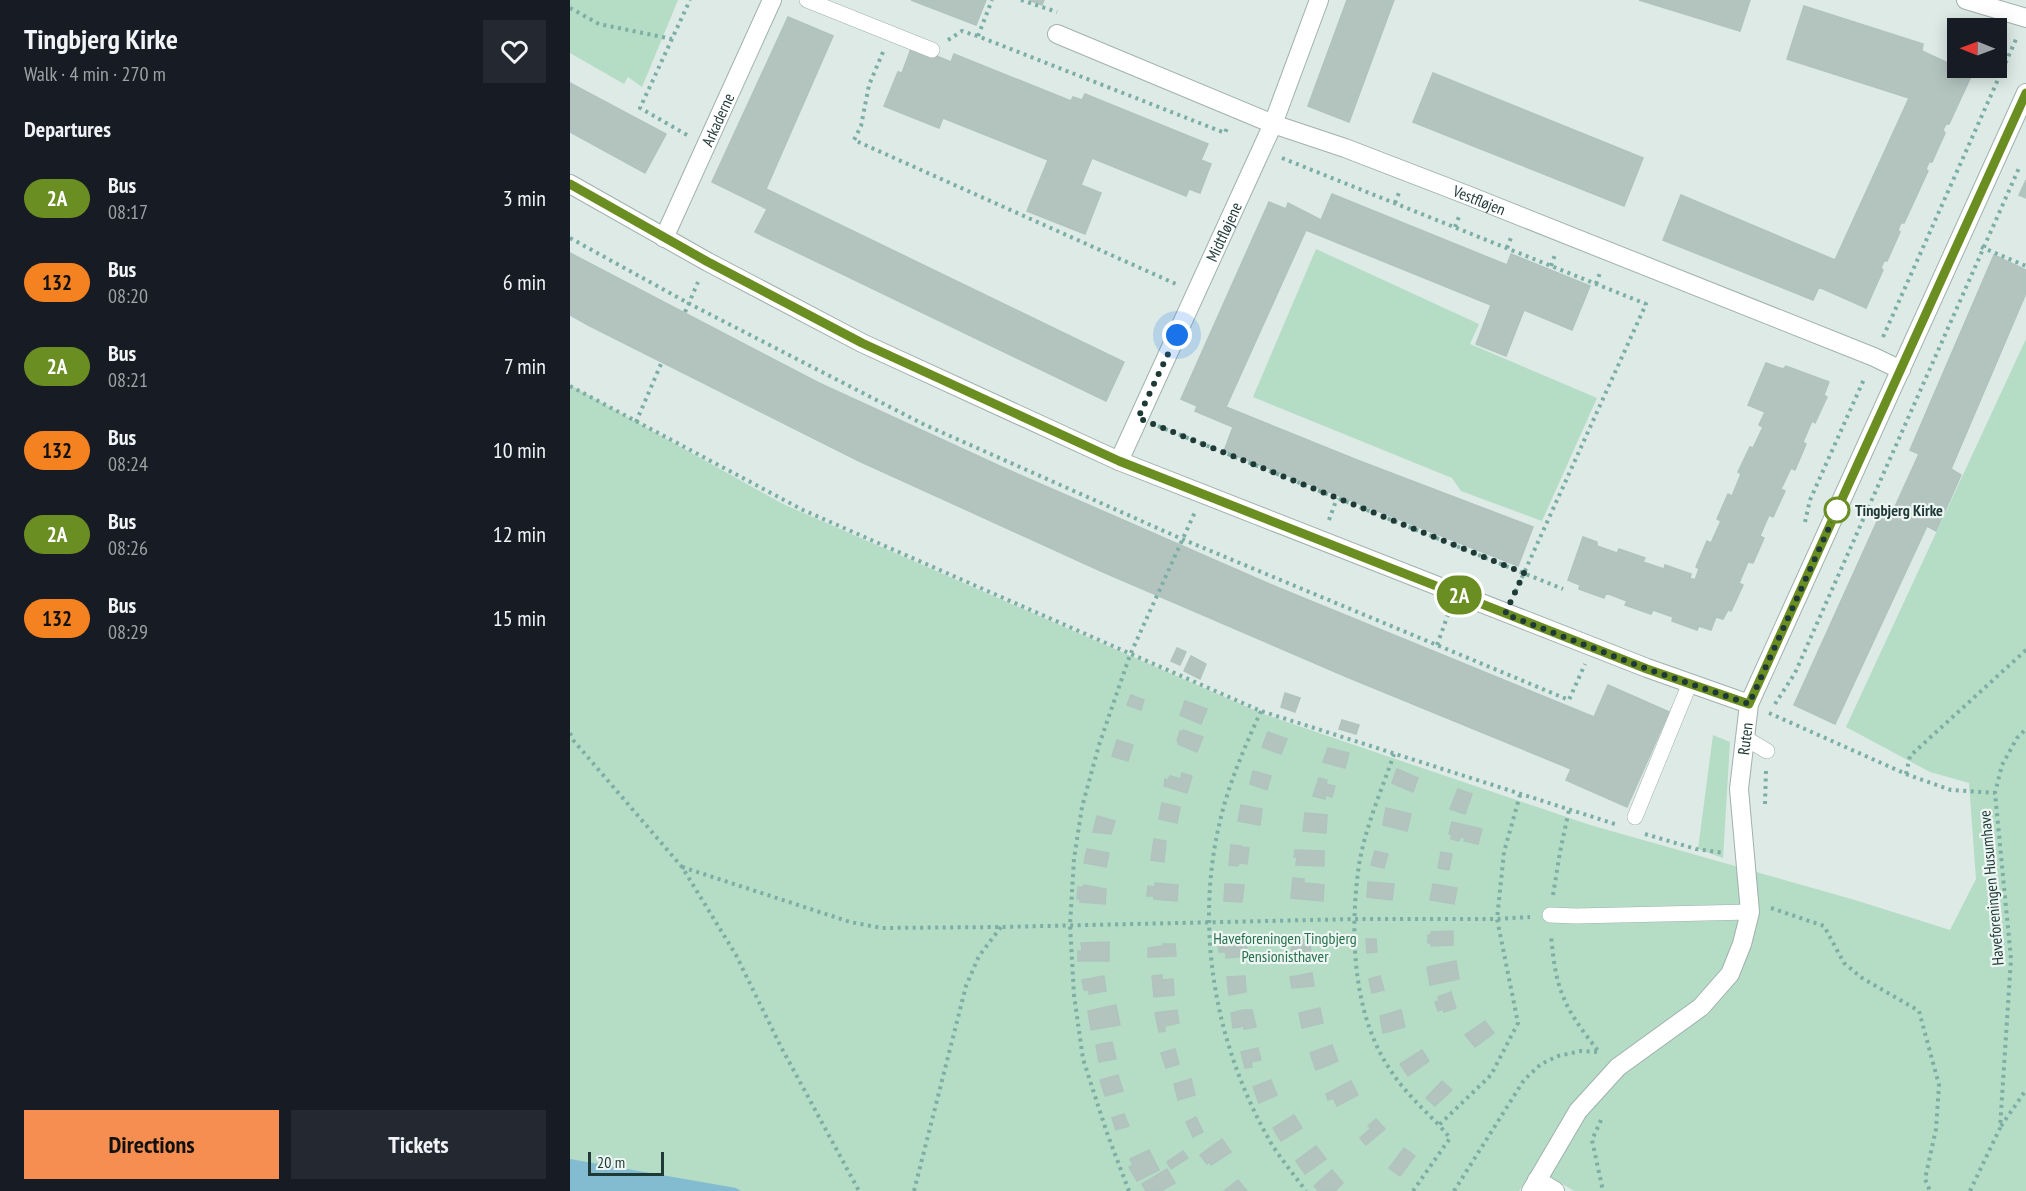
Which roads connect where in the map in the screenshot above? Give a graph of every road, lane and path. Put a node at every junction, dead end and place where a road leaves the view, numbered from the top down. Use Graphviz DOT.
graph roads {
  1 [pos="690,0"];
  2 [pos="772,0"];
  3 [pos="807,0"];
  4 [pos="992,0"];
  5 [pos="1319,0"];
  6 [pos="1966,0"];
  7 [pos="570,8"];
  8 [pos="2026,18"];
  9 [pos="962,31"];
  10 [pos="891,33"];
  11 [pos="1058,33"];
  12 [pos="978,36"];
  13 [pos="672,39"];
  14 [pos="932,50"];
  15 [pos="2026,93"];
  16 [pos="1237,108"];
  17 [pos="1274,124"];
  18 [pos="674,129"];
  19 [pos="1262,150"];
  20 [pos="2022,162"];
  21 [pos="570,184"];
  22 [pos="570,238"];
  23 [pos="664,238"];
  24 [pos="1961,238"];
  25 [pos="1983,247"];
  26 [pos="708,262"];
  27 [pos="2026,266"];
  28 [pos="1196,293"];
  29 [pos="688,303"];
  30 [pos="685,312"];
  31 [pos="661,364"];
  32 [pos="1901,370"];
  33 [pos="570,386"];
  34 [pos="1138,418"];
  35 [pos="636,422"];
  36 [pos="1119,461"];
  37 [pos="1202,495"];
  38 [pos="1182,539"];
  39 [pos="1524,573"];
  40 [pos="1563,589"];
  41 [pos="1456,594"];
  42 [pos="1505,614"];
  43 [pos="1437,645"];
  44 [pos="1592,647"];
  45 [pos="2026,650"];
  46 [pos="1130,655"];
  47 [pos="1690,684"];
  48 [pos="1749,704"];
  49 [pos="1261,711"];
  50 [pos="1769,713"];
  51 [pos="2026,729"];
  52 [pos="570,733"];
  53 [pos="1745,738"];
  54 [pos="1767,751"];
  55 [pos="1394,754"];
  56 [pos="1906,774"];
  57 [pos="1995,793"];
  58 [pos="1520,795"];
  59 [pos="1569,810"];
  60 [pos="1765,813"];
  61 [pos="1635,817"];
  62 [pos="1622,827"];
  63 [pos="1643,833"];
  64 [pos="1744,856"];
  65 [pos="682,867"];
  66 [pos="1770,907"];
  67 [pos="1750,912"];
  68 [pos="1550,915"];
  69 [pos="1356,919"];
  70 [pos="1497,919"];
  71 [pos="1209,922"];
  72 [pos="1070,925"];
  73 [pos="1001,927"];
  74 [pos="2026,1090"];
  75 [pos="1438,1125"];
  76 [pos="2000,1128"];
  77 [pos="1534,1186"];
  78 [pos="859,1191"];
  79 [pos="914,1191"];
  80 [pos="1129,1191"];
  81 [pos="1306,1191"];
  82 [pos="1413,1191"];
  83 [pos="1454,1191"];
  84 [pos="1555,1191"];
  85 [pos="1930,1191"];
  86 [pos="1970,1191"];
  1 -- 13 [label="path"];
  2 -- 23 [label="street, Arkaderne"];
  3 -- 10 [label="lane"];
  4 -- 12 [label="path"];
  5 -- 17 [label="street, Midtfløjene"];
  6 -- 8 [label="street"];
  7 -- 13 [label="path"];
  9 -- 12 [label="path"];
  10 -- 14 [label="lane"];
  10 -- 28 [label="path"];
  11 -- 16 [label="street, Vestfløjen"];
  12 -- 16 [label="path"];
  13 -- 18 [label="path"];
  15 -- 24 [label="street, Ruten"];
  16 -- 17 [label="street, Vestfløjen"];
  17 -- 19 [label="street, Midtfløjene"];
  17 -- 32 [label="street, Vestfløjen"];
  19 -- 28 [label="street, Midtfløjene"];
  19 -- 39 [label="path"];
  20 -- 25 [label="path"];
  21 -- 23 [label="street"];
  22 -- 29 [label="path"];
  23 -- 26 [label="street"];
  24 -- 25 [label="path"];
  24 -- 32 [label="street, Ruten"];
  25 -- 27 [label="path"];
  25 -- 50 [label="path"];
  26 -- 29 [label="path"];
  26 -- 36 [label="street"];
  28 -- 34 [label="street, Midtfløjene"];
  29 -- 30 [label="path"];
  29 -- 38 [label="path"];
  31 -- 35 [label="path"];
  32 -- 48 [label="street, Ruten"];
  33 -- 35 [label="path"];
  34 -- 36 [label="street, Midtfløjene"];
  34 -- 39 [label="path"];
  35 -- 46 [label="path"];
  36 -- 37 [label="street"];
  37 -- 38 [label="path"];
  37 -- 41 [label="street"];
  38 -- 43 [label="path"];
  38 -- 46 [label="path"];
  39 -- 40 [label="path"];
  39 -- 42 [label="path"];
  41 -- 42 [label="street"];
  41 -- 43 [label="path"];
  42 -- 44 [label="street"];
  43 -- 44 [label="path"];
  44 -- 47 [label="street"];
  45 -- 56 [label="path"];
  46 -- 49 [label="path"];
  46 -- 72 [label="path"];
  47 -- 48 [label="street"];
  47 -- 61 [label="lane"];
  48 -- 50 [label="path"];
  48 -- 53 [label="street, Ruten"];
  49 -- 55 [label="path"];
  49 -- 71 [label="path"];
  50 -- 54 [label="path"];
  50 -- 56 [label="path"];
  51 -- 57 [label="path, Haveforeningen Husumhave"];
  52 -- 65 [label="path"];
  53 -- 54 [label="lane"];
  53 -- 64 [label="street, Ruten"];
  54 -- 60 [label="path"];
  55 -- 58 [label="path"];
  55 -- 69 [label="path"];
  56 -- 57 [label="path"];
  57 -- 76 [label="path, Haveforeningen Husumhave"];
  58 -- 59 [label="path"];
  58 -- 70 [label="path"];
  59 -- 62 [label="path"];
  59 -- 68 [label="path"];
  63 -- 64 [label="path"];
  64 -- 67 [label="street, Ruten"];
  65 -- 73 [label="path"];
  65 -- 78 [label="path"];
  66 -- 85 [label="path"];
  67 -- 68 [label="lane"];
  67 -- 77 [label="street, Ruten"];
  68 -- 70 [label="path"];
  68 -- 83 [label="path"];
  69 -- 70 [label="path"];
  69 -- 71 [label="path"];
  69 -- 75 [label="path"];
  70 -- 75 [label="path"];
  71 -- 72 [label="path"];
  71 -- 81 [label="path"];
  72 -- 73 [label="path"];
  72 -- 80 [label="path"];
  73 -- 79 [label="path"];
  74 -- 76 [label="path"];
  75 -- 82 [label="path"];
  76 -- 86 [label="path, Haveforeningen Husumhave"];
  77 -- 84 [label="street, Ruten"];
}
